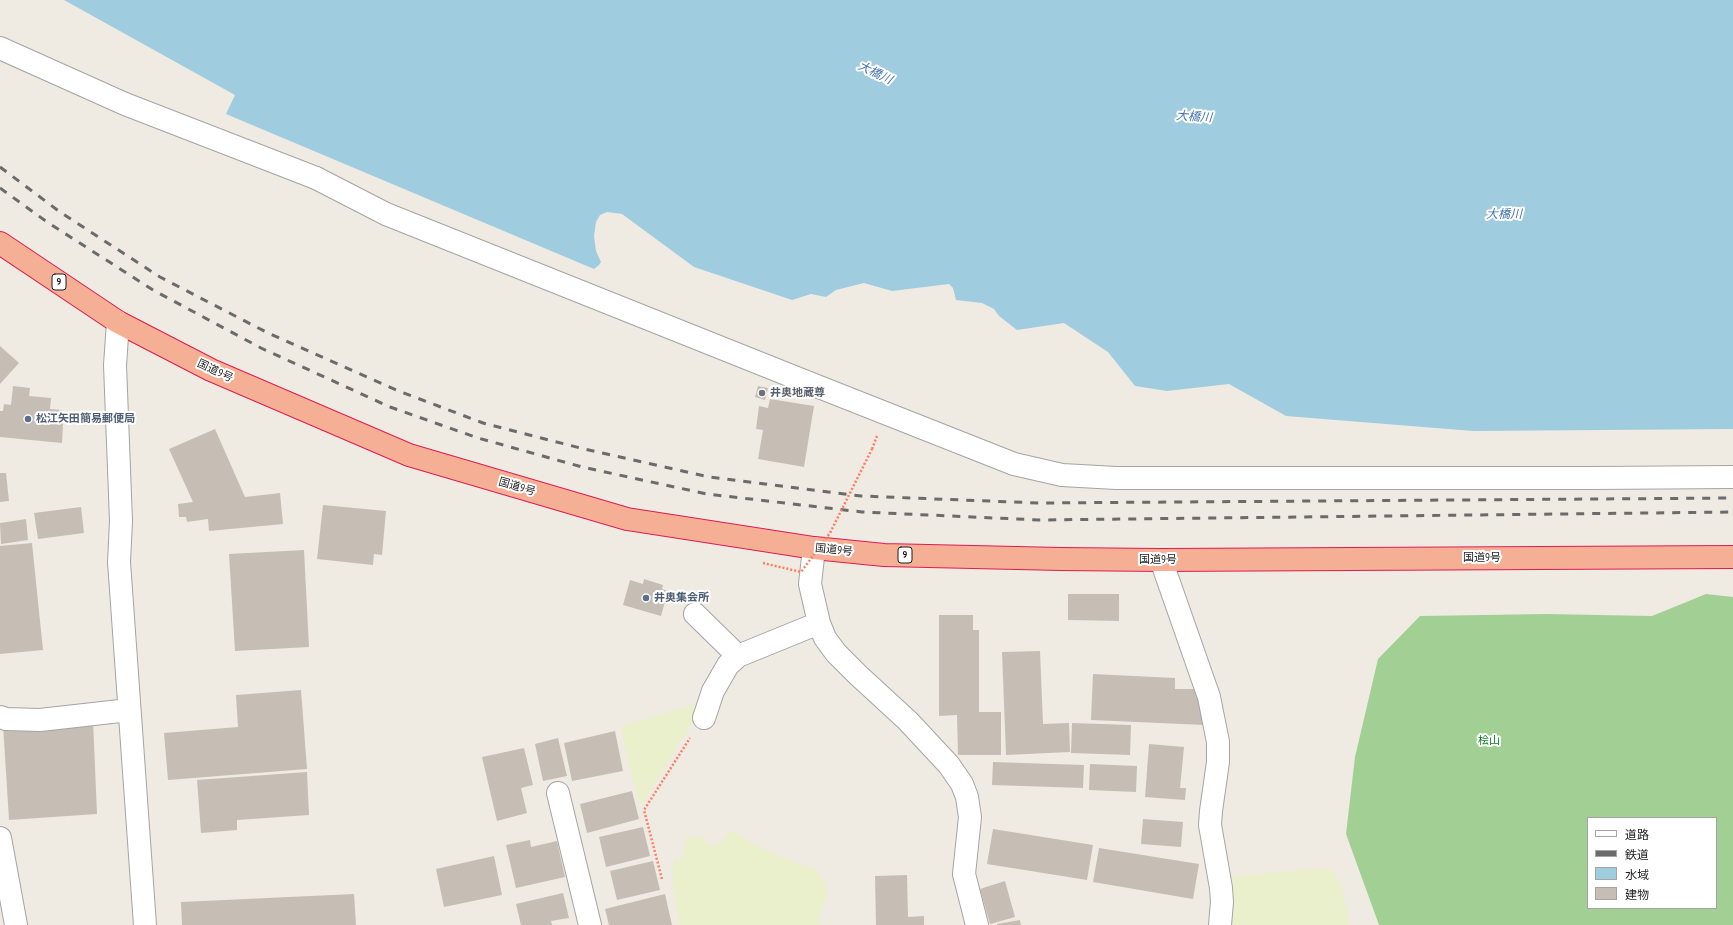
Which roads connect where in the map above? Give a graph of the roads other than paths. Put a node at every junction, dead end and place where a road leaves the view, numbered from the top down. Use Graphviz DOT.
graph roads {
  1 [pos="0,48"];
  2 [pos="0,243"];
  3 [pos="118,322"];
  4 [pos="1733,477"];
  5 [pos="814,548"];
  6 [pos="1733,557"];
  7 [pos="1161,560"];
  8 [pos="695,614"];
  9 [pos="819,623"];
  10 [pos="738,656"];
  11 [pos="129,710"];
  12 [pos="0,717"];
  13 [pos="704,718"];
  14 [pos="558,793"];
  15 [pos="0,838"];
  16 [pos="16,925"];
  17 [pos="145,925"];
  18 [pos="590,925"];
  19 [pos="977,925"];
  20 [pos="1220,925"];
  1 -- 4 [label="street"];
  2 -- 3 [label="highway, 国道9号 / 9"];
  3 -- 5 [label="highway, 国道9号 / 9"];
  3 -- 11 [label="street"];
  5 -- 7 [label="highway, 国道9号 / 9"];
  5 -- 9 [label="street"];
  6 -- 7 [label="highway, 国道9号 / 9"];
  7 -- 20 [label="street"];
  8 -- 10 [label="street"];
  9 -- 10 [label="street"];
  9 -- 19 [label="street"];
  10 -- 13 [label="street"];
  11 -- 12 [label="street"];
  11 -- 17 [label="street"];
  14 -- 18 [label="street"];
  15 -- 16 [label="street"];
}
